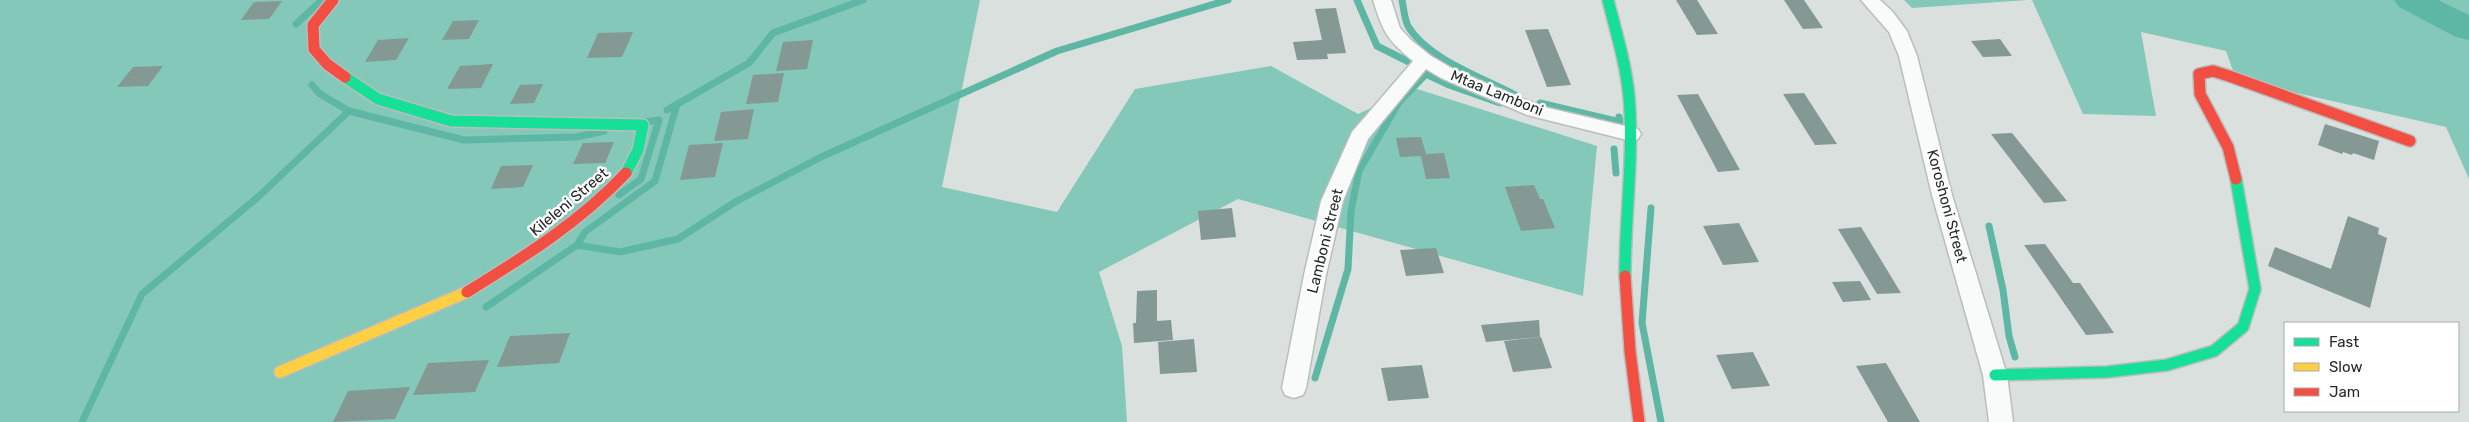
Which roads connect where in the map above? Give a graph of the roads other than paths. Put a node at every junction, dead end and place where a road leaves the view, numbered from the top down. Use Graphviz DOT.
graph roads {
  1 [pos="333,0"];
  2 [pos="1382,0"];
  3 [pos="1608,0"];
  4 [pos="1870,0"];
  5 [pos="1424,60"];
  6 [pos="1631,134"];
  7 [pos="2410,141"];
  8 [pos="280,372"];
  9 [pos="1995,375"];
  10 [pos="1294,388"];
  11 [pos="1639,422"];
  12 [pos="2001,422"];
  1 -- 8 [label="street, Kileleni Street"];
  2 -- 5 [label="street, Mtaa Lamboni"];
  3 -- 6 [label="street"];
  4 -- 9 [label="street, Koroshoni Street"];
  5 -- 6 [label="street, Mtaa Lamboni"];
  5 -- 10 [label="street, Lamboni Street"];
  6 -- 11 [label="street"];
  7 -- 9 [label="street"];
  9 -- 12 [label="street, Koroshoni Street"];
}
